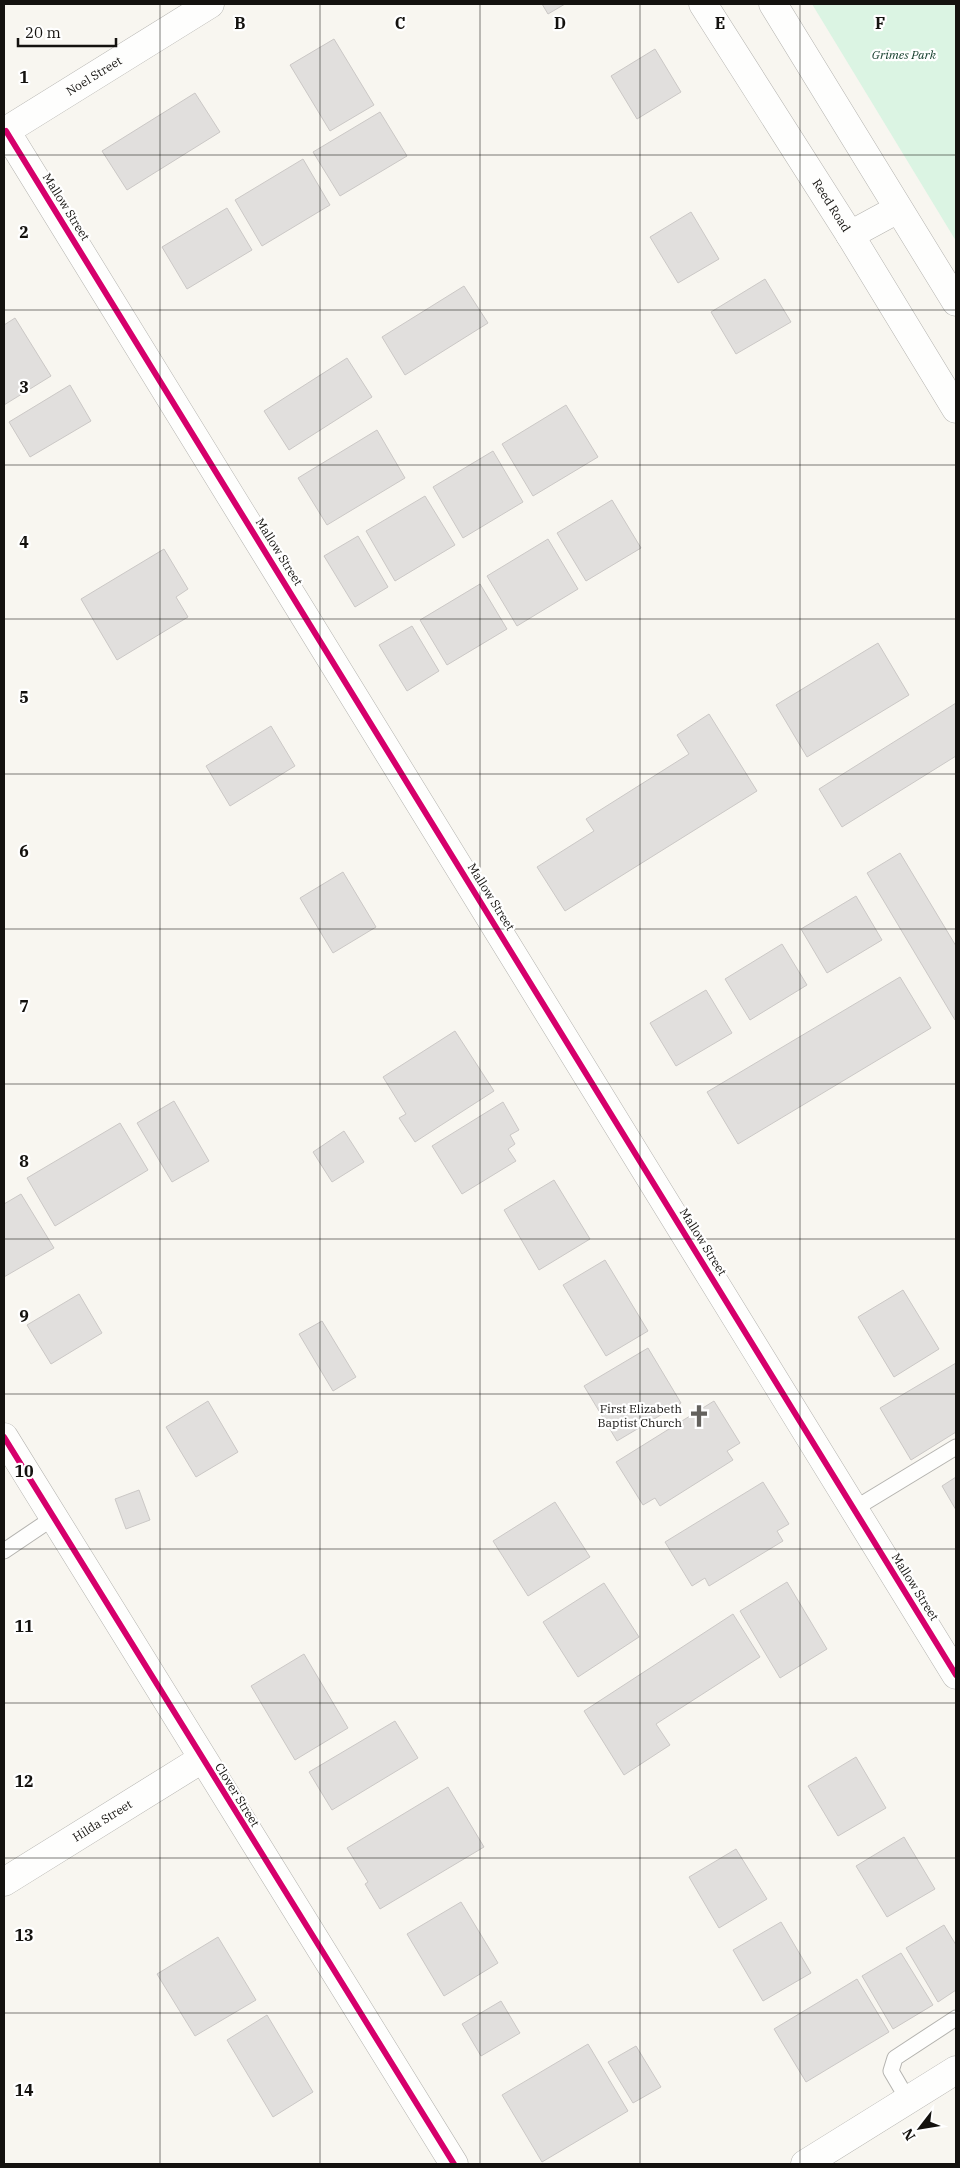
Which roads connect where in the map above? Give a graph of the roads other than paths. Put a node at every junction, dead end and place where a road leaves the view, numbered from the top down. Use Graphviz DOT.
graph roads {
  1 [pos="210,4"];
  2 [pos="703,4"];
  3 [pos="773,4"];
  4 [pos="5,132"];
  5 [pos="898,209"];
  6 [pos="850,235"];
  7 [pos="956,302"];
  8 [pos="956,409"];
  9 [pos="4,1437"];
  10 [pos="956,1447"];
  11 [pos="854,1509"];
  12 [pos="54,1518"];
  13 [pos="4,1550"];
  14 [pos="956,1675"];
  15 [pos="202,1759"];
  16 [pos="4,1882"];
  17 [pos="956,2018"];
  18 [pos="956,2070"];
  19 [pos="908,2100"];
  20 [pos="454,2164"];
  21 [pos="805,2164"];
  1 -- 4 [label="street, Noel Street"];
  2 -- 6 [label="street, Reed Road"];
  3 -- 5 [label="street"];
  4 -- 11 [label="street, Mallow Street"];
  5 -- 6 [label="street"];
  5 -- 7 [label="street"];
  6 -- 8 [label="street, Reed Road"];
  9 -- 12 [label="street, Clover Street"];
  10 -- 11 [label="lane"];
  11 -- 14 [label="street, Mallow Street"];
  12 -- 13 [label="lane"];
  12 -- 15 [label="street, Clover Street"];
  15 -- 16 [label="street, Hilda Street"];
  15 -- 20 [label="street, Clover Street"];
  17 -- 19 [label="lane"];
  18 -- 19 [label="street"];
  19 -- 21 [label="street"];
}
